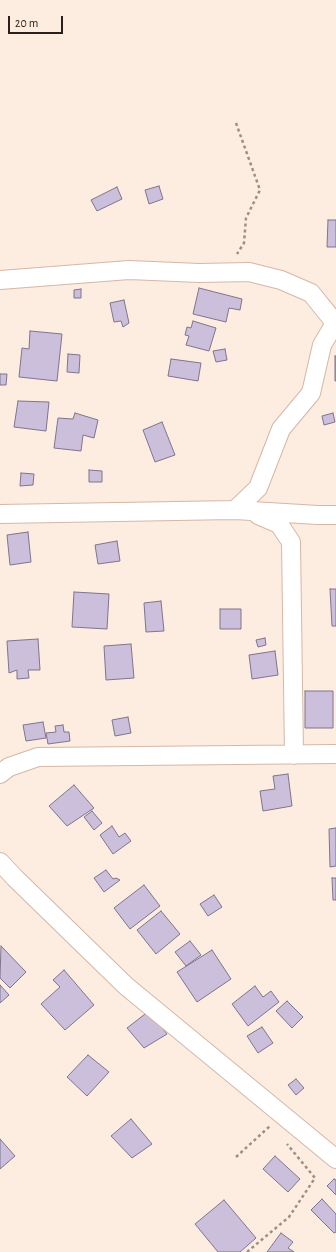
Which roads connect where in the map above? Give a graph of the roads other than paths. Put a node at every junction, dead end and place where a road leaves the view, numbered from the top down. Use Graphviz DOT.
graph roads {
  1 [pos="0,280"];
  2 [pos="335,323"];
  3 [pos="242,511"];
  4 [pos="0,514"];
  5 [pos="336,515"];
  6 [pos="294,754"];
  7 [pos="336,754"];
  8 [pos="0,774"];
  9 [pos="0,862"];
  10 [pos="336,1159"];
  1 -- 2 [label="street"];
  2 -- 3 [label="street"];
  3 -- 4 [label="street"];
  3 -- 5 [label="street"];
  3 -- 6 [label="street"];
  6 -- 7 [label="street"];
  6 -- 8 [label="street"];
  9 -- 10 [label="street"];
}
